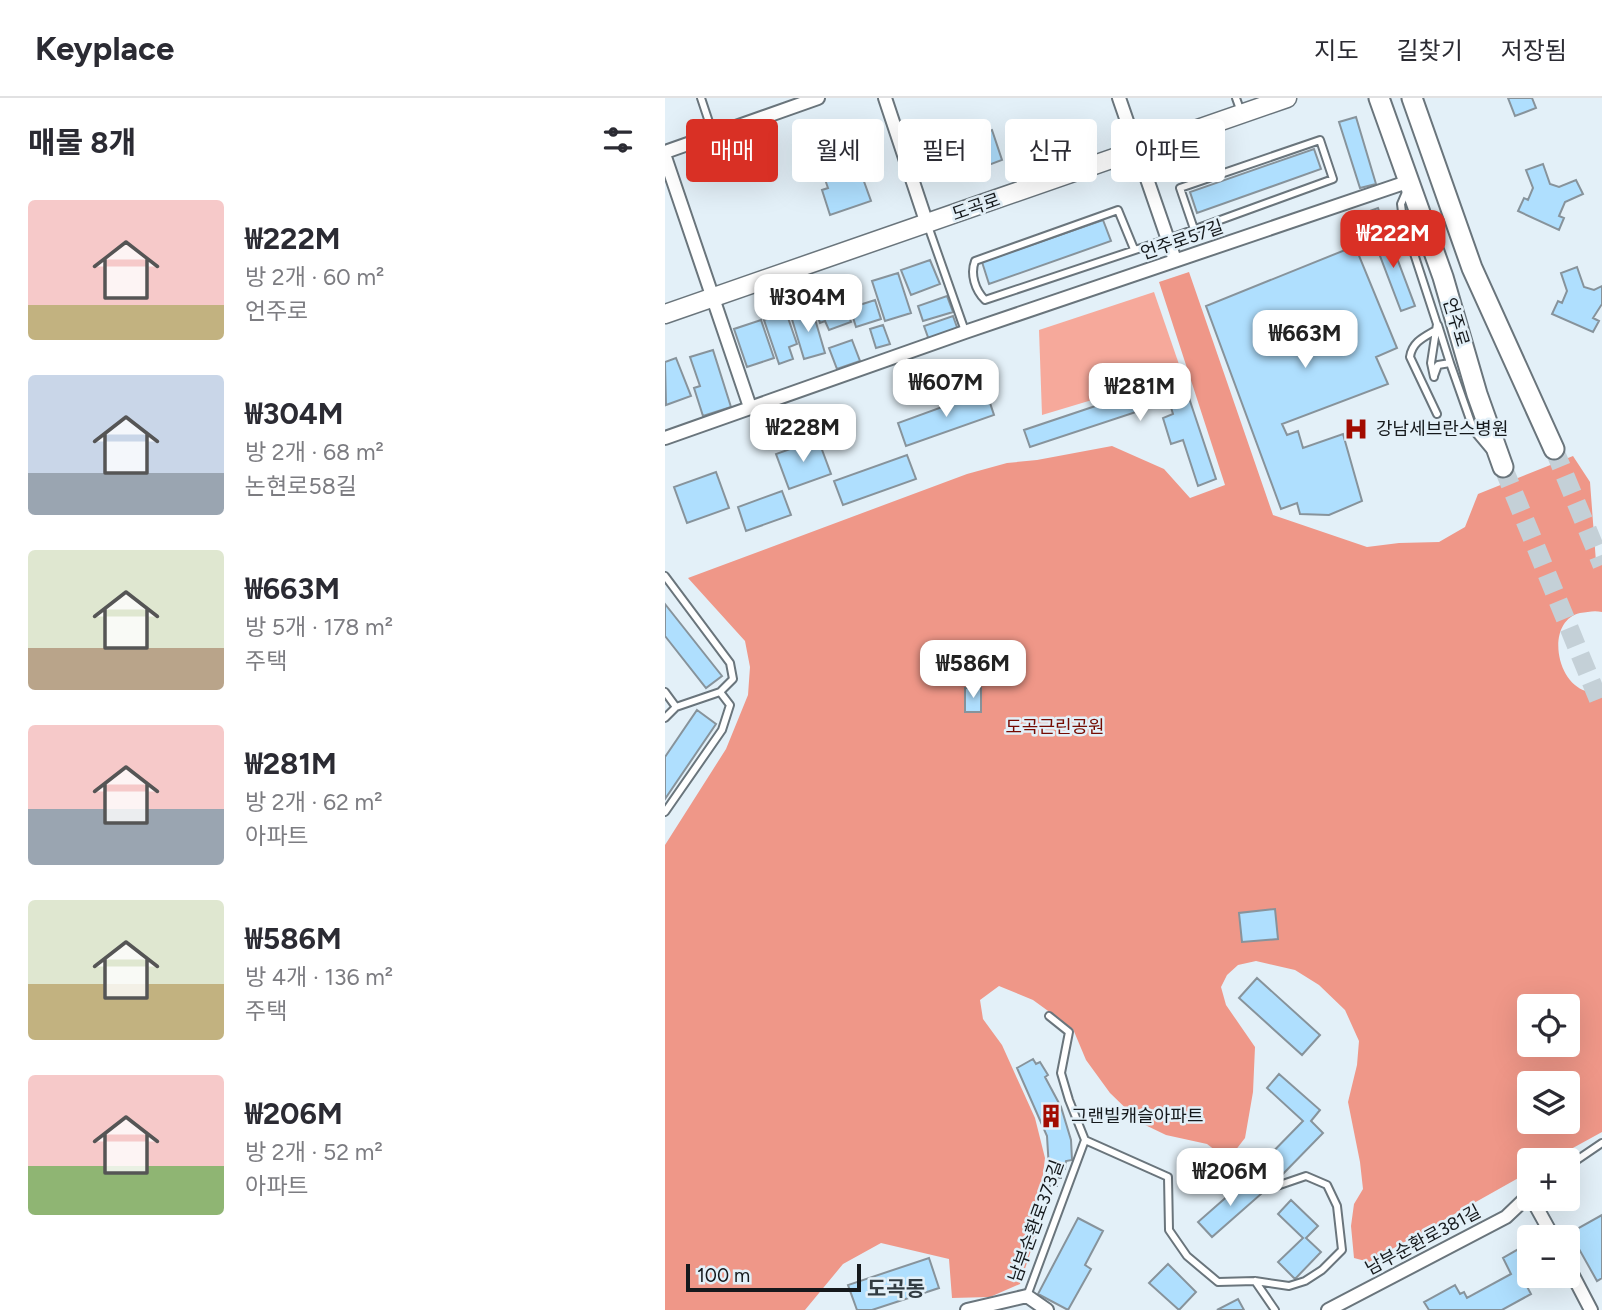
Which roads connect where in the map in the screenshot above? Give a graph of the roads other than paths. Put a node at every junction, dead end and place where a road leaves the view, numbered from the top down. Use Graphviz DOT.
graph roads {
  1 [pos="701,98"];
  2 [pos="818,98"];
  3 [pos="885,98"];
  4 [pos="1119,98"];
  5 [pos="1287,98"];
  6 [pos="1379,98"];
  7 [pos="1412,98"];
  8 [pos="1239,106"];
  9 [pos="708,119"];
  10 [pos="757,119"];
  11 [pos="1126,119"];
  12 [pos="1210,119"];
  13 [pos="686,145"];
  14 [pos="665,154"];
  15 [pos="1111,160"];
  16 [pos="1410,181"];
  17 [pos="1148,182"];
  18 [pos="927,224"];
  19 [pos="1194,229"];
  20 [pos="1168,239"];
  21 [pos="1134,250"];
  22 [pos="1175,260"];
  23 [pos="713,297"];
  24 [pos="665,314"];
  25 [pos="1436,327"];
  26 [pos="965,332"];
  27 [pos="1451,363"];
  28 [pos="750,407"];
  29 [pos="1437,414"];
  30 [pos="665,438"];
  31 [pos="1554,449"];
  32 [pos="1503,467"];
  33 [pos="665,576"];
  34 [pos="665,692"];
  35 [pos="720,692"];
  36 [pos="676,707"];
  37 [pos="665,718"];
  38 [pos="665,812"];
  39 [pos="1049,1016"];
  40 [pos="1085,1140"];
  41 [pos="1602,1143"];
  42 [pos="1580,1158"];
  43 [pos="1271,1188"];
  44 [pos="1517,1208"];
  45 [pos="1255,1281"];
  46 [pos="1580,1288"];
  47 [pos="1027,1296"];
  48 [pos="967,1310"];
  49 [pos="1047,1310"];
  50 [pos="1275,1310"];
  51 [pos="1328,1310"];
  52 [pos="1591,1310"];
  1 -- 9 [label="lane"];
  2 -- 10 [label="street"];
  3 -- 18 [label="street"];
  4 -- 11 [label="street"];
  5 -- 8 [label="main road, 도곡로"];
  6 -- 16 [label="main road, 언주로"];
  7 -- 31 [label="main road, 언주로"];
  8 -- 12 [label="main road, 도곡로"];
  13 -- 14 [label="street"];
  14 -- 23 [label="street"];
  15 -- 18 [label="main road, 도곡로"];
  16 -- 22 [label="street, 언주로57길"];
  16 -- 25 [label="lane"];
  16 -- 32 [label="main road, 언주로"];
  17 -- 20 [label="street"];
  18 -- 23 [label="main road, 도곡로"];
  18 -- 26 [label="lane"];
  19 -- 19 [label="lane"];
  19 -- 20 [label="lane"];
  20 -- 21 [label="lane"];
  20 -- 22 [label="street"];
  21 -- 21 [label="lane"];
  22 -- 26 [label="street, 언주로57길"];
  23 -- 24 [label="main road, 도곡로"];
  23 -- 28 [label="street"];
  25 -- 27 [label="lane"];
  25 -- 27 [label="lane"];
  25 -- 29 [label="lane"];
  26 -- 28 [label="street, 언주로57길"];
  27 -- 32 [label="lane"];
  28 -- 30 [label="street, 언주로57길"];
  33 -- 35 [label="lane"];
  34 -- 36 [label="lane"];
  35 -- 36 [label="lane"];
  35 -- 38 [label="lane"];
  36 -- 37 [label="lane"];
  39 -- 40 [label="lane"];
  40 -- 45 [label="lane"];
  40 -- 47 [label="lane, 남부순환로373길"];
  41 -- 42 [label="lane"];
  43 -- 45 [label="lane"];
  44 -- 51 [label="street, 남부순환로381길"];
  45 -- 50 [label="lane"];
  46 -- 52 [label="street"];
  47 -- 48 [label="street, 남부순환로373길"];
  47 -- 49 [label="street"];
}
